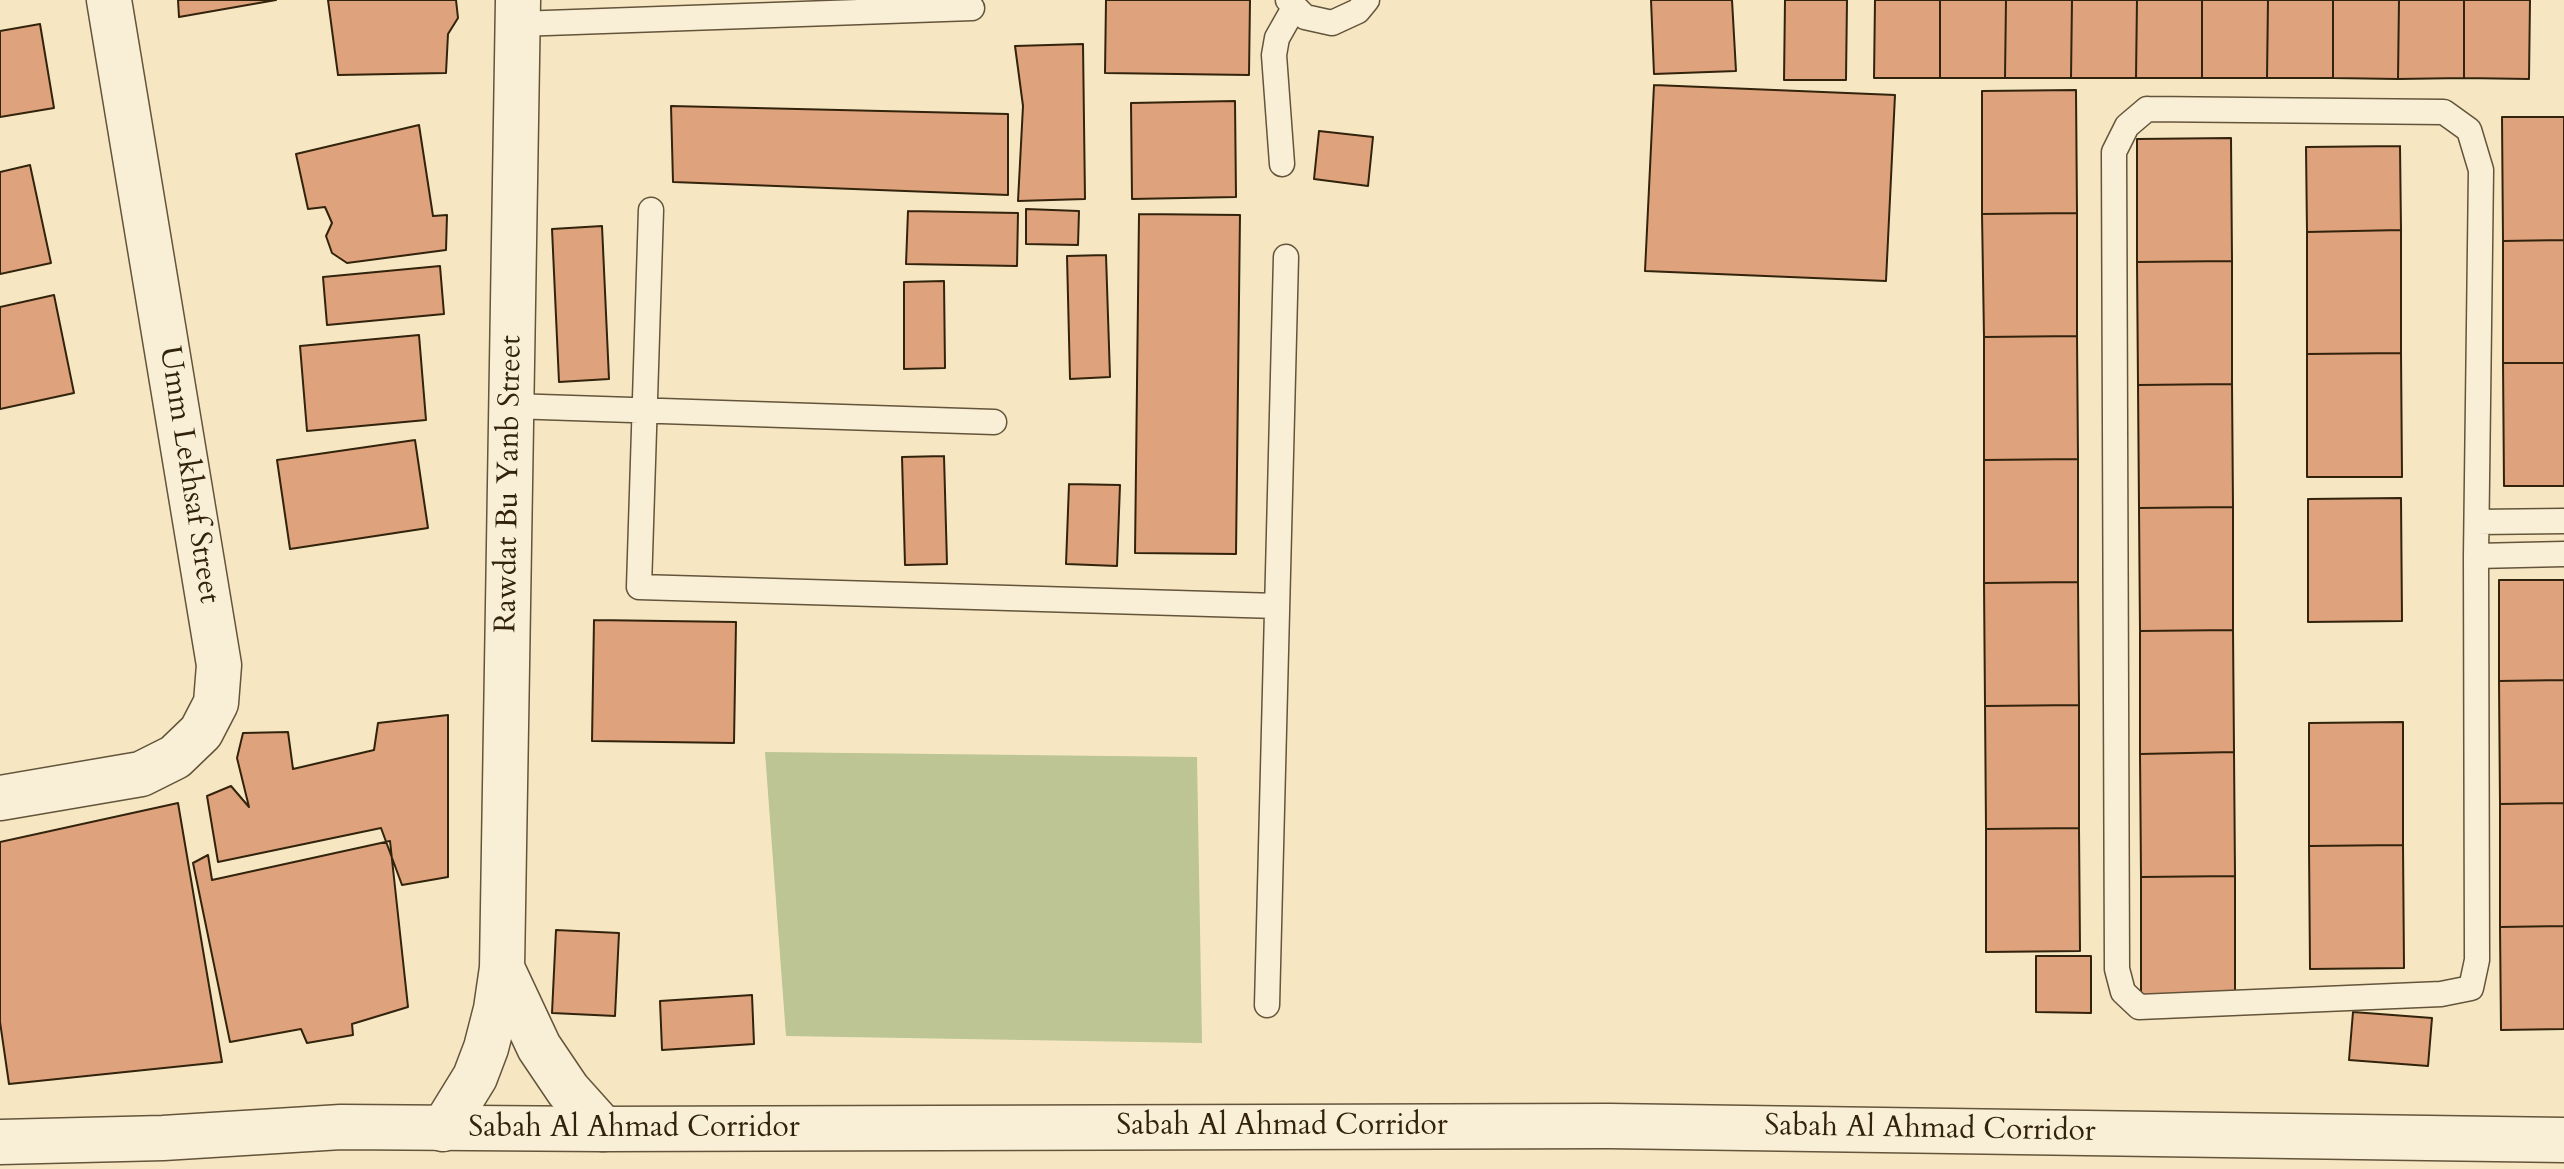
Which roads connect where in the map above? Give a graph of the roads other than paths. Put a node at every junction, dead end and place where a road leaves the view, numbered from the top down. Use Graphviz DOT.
graph roads {
  1 [pos="109,0"];
  2 [pos="1367,0"];
  3 [pos="1291,4"];
  4 [pos="972,8"];
  5 [pos="665,9"];
  6 [pos="518,12"];
  7 [pos="1282,164"];
  8 [pos="651,210"];
  9 [pos="1286,257"];
  10 [pos="511,406"];
  11 [pos="644,410"];
  12 [pos="994,422"];
  13 [pos="2564,521"];
  14 [pos="2477,522"];
  15 [pos="2564,554"];
  16 [pos="2476,556"];
  17 [pos="1277,606"];
  18 [pos="0,798"];
  19 [pos="502,968"];
  20 [pos="1267,1005"];
  21 [pos="443,1129"];
  22 [pos="603,1129"];
  23 [pos="163,1138"];
  24 [pos="2564,1140"];
  25 [pos="0,1142"];
  26 [pos="107,1169"];
  1 -- 18 [label="street, Umm Lekhsaf Street"];
  2 -- 3 [label="lane"];
  3 -- 7 [label="lane"];
  4 -- 5 [label="lane"];
  5 -- 6 [label="lane"];
  6 -- 10 [label="street, Rawdat Bu Yanb Street"];
  8 -- 11 [label="lane"];
  9 -- 17 [label="lane"];
  10 -- 11 [label="lane"];
  10 -- 19 [label="street, Rawdat Bu Yanb Street"];
  11 -- 12 [label="lane"];
  11 -- 17 [label="lane"];
  13 -- 14 [label="lane"];
  14 -- 16 [label="lane"];
  14 -- 16 [label="lane"];
  15 -- 16 [label="lane"];
  17 -- 20 [label="lane"];
  19 -- 21 [label="street, Rawdat Bu Yanb Street"];
  19 -- 22 [label="street, Rawdat Bu Yanb Street"];
  21 -- 22 [label="street, Sabah Al Ahmad Corridor"];
  21 -- 23 [label="street, Sabah Al Ahmad Corridor"];
  22 -- 24 [label="street, Sabah Al Ahmad Corridor"];
  23 -- 25 [label="street, Sabah Al Ahmad Corridor"];
  23 -- 26 [label="street"];
}
